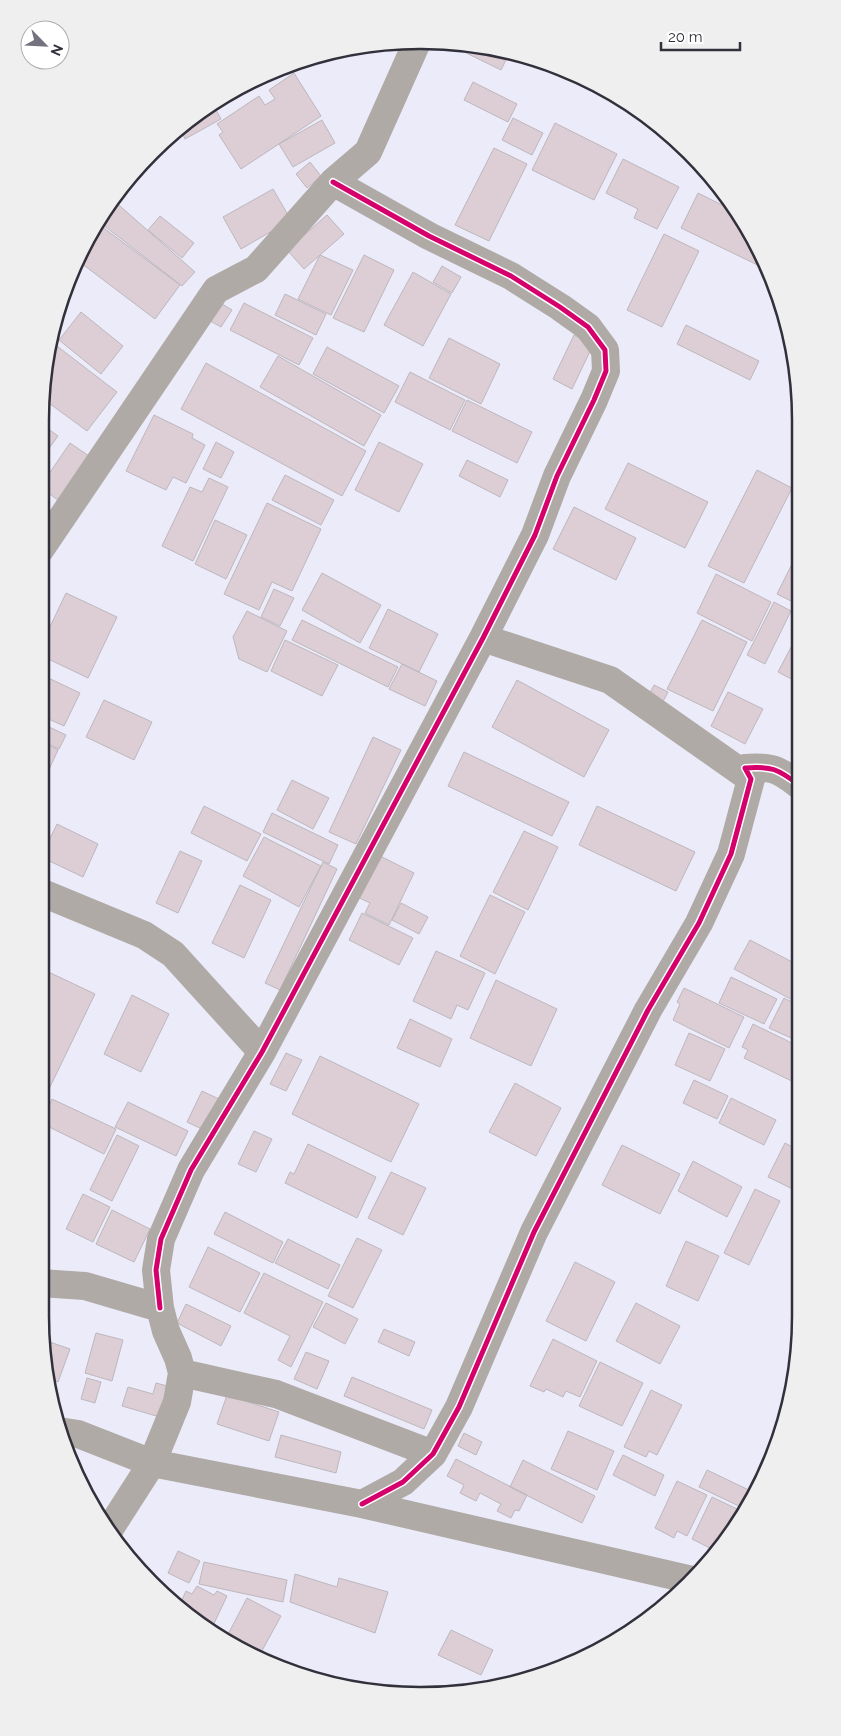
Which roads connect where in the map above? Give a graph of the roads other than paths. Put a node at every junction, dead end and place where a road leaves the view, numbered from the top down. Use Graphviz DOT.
graph roads {
  1 [pos="414,49"];
  2 [pos="333,182"];
  3 [pos="49,537"];
  4 [pos="483,638"];
  5 [pos="752,779"];
  6 [pos="792,780"];
  7 [pos="49,896"];
  8 [pos="262,1052"];
  9 [pos="49,1284"];
  10 [pos="160,1308"];
  11 [pos="182,1373"];
  12 [pos="67,1433"];
  13 [pos="433,1454"];
  14 [pos="152,1463"];
  15 [pos="362,1504"];
  16 [pos="113,1524"];
  17 [pos="683,1578"];
  1 -- 2 [label="street"];
  2 -- 3 [label="street"];
  2 -- 4 [label="street"];
  4 -- 5 [label="street"];
  4 -- 8 [label="street"];
  5 -- 6 [label="street"];
  5 -- 13 [label="street"];
  7 -- 8 [label="street"];
  8 -- 10 [label="street"];
  9 -- 10 [label="street"];
  10 -- 11 [label="street"];
  11 -- 13 [label="street"];
  11 -- 14 [label="street"];
  12 -- 14 [label="street"];
  13 -- 15 [label="street"];
  14 -- 15 [label="street"];
  14 -- 16 [label="street"];
  15 -- 17 [label="street"];
}
